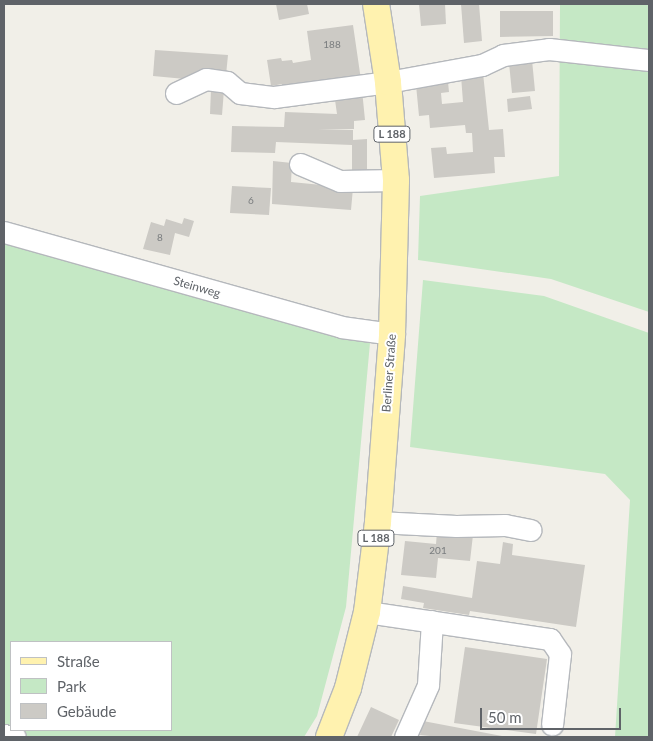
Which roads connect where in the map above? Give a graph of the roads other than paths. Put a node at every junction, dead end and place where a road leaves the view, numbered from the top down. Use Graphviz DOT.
graph roads {
  1 [pos="376,4"];
  2 [pos="649,60"];
  3 [pos="388,82"];
  4 [pos="176,93"];
  5 [pos="300,164"];
  6 [pos="396,180"];
  7 [pos="4,232"];
  8 [pos="392,334"];
  9 [pos="378,522"];
  10 [pos="530,530"];
  11 [pos="367,612"];
  12 [pos="432,621"];
  13 [pos="552,726"];
  14 [pos="4,735"];
  15 [pos="15,737"];
  16 [pos="330,737"];
  17 [pos="405,737"];
  1 -- 3 [label="main road, Berliner Straße / L 188"];
  2 -- 3 [label="street"];
  3 -- 4 [label="street"];
  3 -- 6 [label="main road, Berliner Straße / L 188"];
  5 -- 6 [label="street"];
  6 -- 8 [label="main road, Berliner Straße / L 188"];
  7 -- 8 [label="street, Steinweg"];
  8 -- 9 [label="main road, Berliner Straße / L 188"];
  9 -- 10 [label="street"];
  9 -- 11 [label="main road, Berliner Straße / L 188"];
  11 -- 12 [label="street"];
  11 -- 16 [label="main road, Berliner Straße / L 188"];
  12 -- 13 [label="street"];
  12 -- 17 [label="street"];
  14 -- 15 [label="street"];
}
